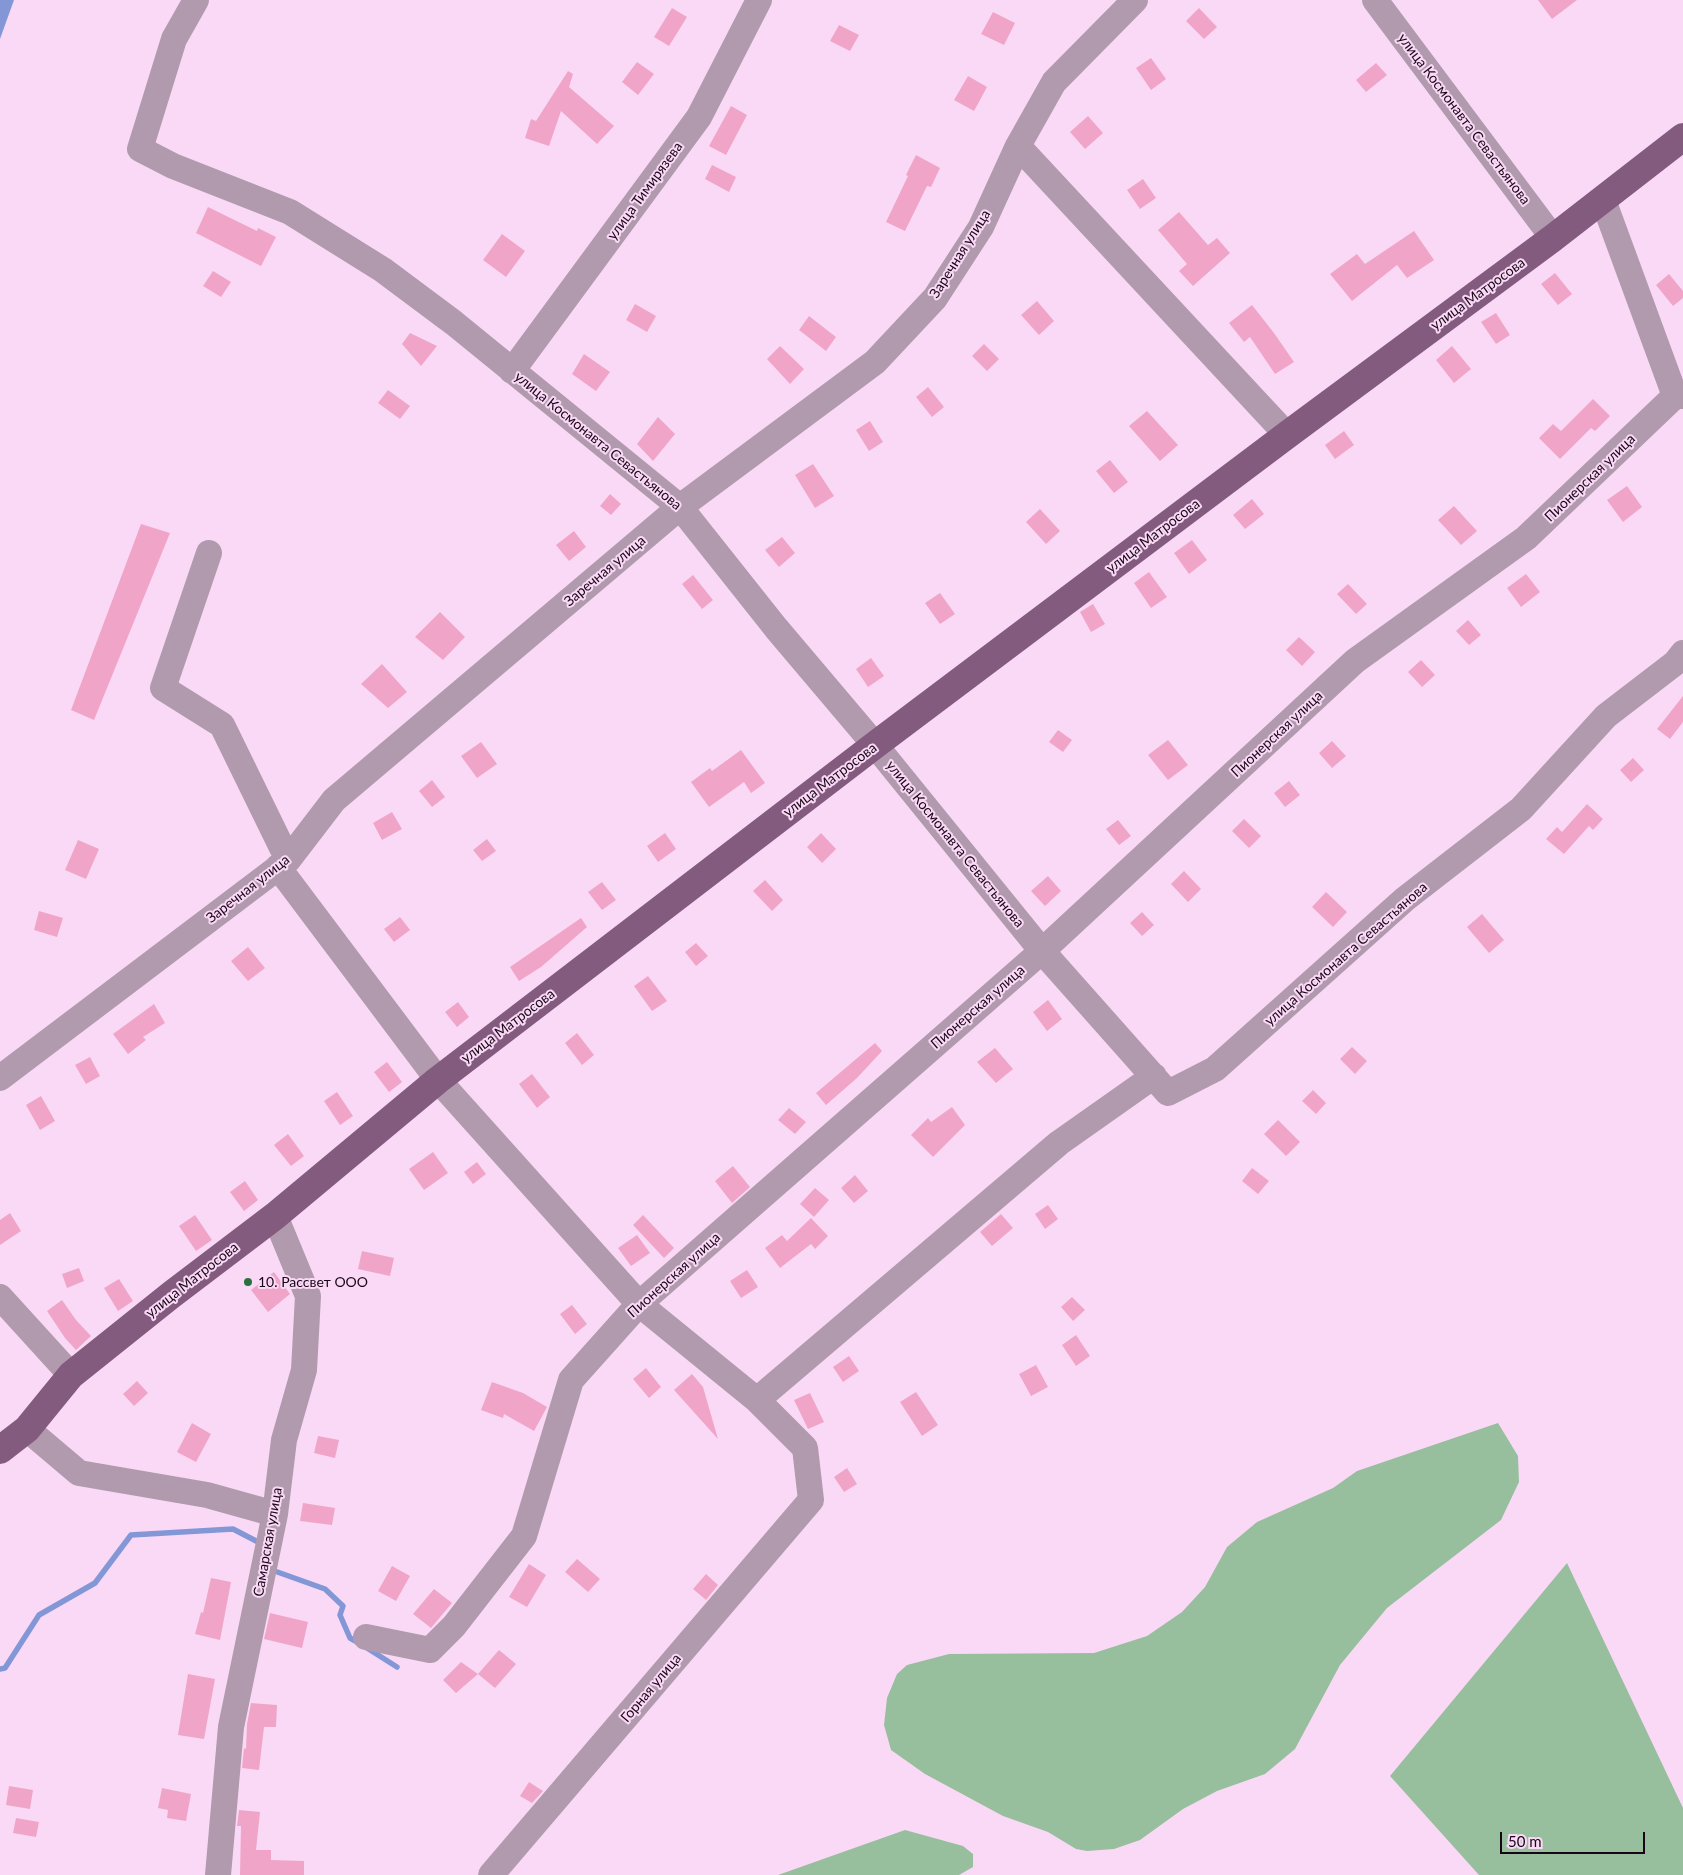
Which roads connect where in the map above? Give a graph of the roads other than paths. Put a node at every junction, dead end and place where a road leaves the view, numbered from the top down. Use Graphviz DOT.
graph roads {
  1 [pos="196,0"];
  2 [pos="760,0"];
  3 [pos="1135,0"];
  4 [pos="1375,0"];
  5 [pos="1683,137"];
  6 [pos="1018,146"];
  7 [pos="1603,200"];
  8 [pos="1553,238"];
  9 [pos="512,371"];
  10 [pos="1679,396"];
  11 [pos="1287,435"];
  12 [pos="680,507"];
  13 [pos="209,553"];
  14 [pos="1683,653"];
  15 [pos="875,745"];
  16 [pos="283,864"];
  17 [pos="1042,951"];
  18 [pos="1154,1076"];
  19 [pos="0,1078"];
  20 [pos="438,1080"];
  21 [pos="275,1216"];
  22 [pos="0,1297"];
  23 [pos="639,1304"];
  24 [pos="72,1375"];
  25 [pos="757,1400"];
  26 [pos="27,1429"];
  27 [pos="0,1450"];
  28 [pos="275,1514"];
  29 [pos="366,1637"];
  30 [pos="218,1875"];
  31 [pos="491,1875"];
  1 -- 9 [label="street, улица Космонавта Севастьянова"];
  2 -- 9 [label="street, улица Тимирязева"];
  3 -- 6 [label="street, Заречная улица"];
  4 -- 8 [label="street, улица Космонавта Севастьянова"];
  5 -- 7 [label="main road, улица Матросова"];
  6 -- 11 [label="street"];
  6 -- 12 [label="street, Заречная улица"];
  7 -- 8 [label="main road, улица Матросова"];
  7 -- 10 [label="street"];
  8 -- 11 [label="main road, улица Матросова"];
  9 -- 12 [label="street, улица Космонавта Севастьянова"];
  10 -- 17 [label="street, Пионерская улица"];
  11 -- 15 [label="main road, улица Матросова"];
  12 -- 15 [label="street, улица Космонавта Севастьянова"];
  12 -- 16 [label="street, Заречная улица"];
  13 -- 16 [label="street"];
  14 -- 18 [label="street, улица Космонавта Севастьянова"];
  15 -- 17 [label="street, улица Космонавта Севастьянова"];
  15 -- 20 [label="main road, улица Матросова"];
  16 -- 19 [label="street, Заречная улица"];
  16 -- 20 [label="street"];
  17 -- 18 [label="street, улица Космонавта Севастьянова"];
  17 -- 23 [label="street, Пионерская улица"];
  18 -- 25 [label="street"];
  20 -- 21 [label="main road, улица Матросова"];
  20 -- 23 [label="street"];
  21 -- 24 [label="main road, улица Матросова"];
  21 -- 28 [label="street, Самарская улица"];
  22 -- 24 [label="street"];
  23 -- 25 [label="street"];
  23 -- 29 [label="street, Пионерская улица"];
  24 -- 26 [label="main road, улица Матросова"];
  25 -- 31 [label="street, Горная улица"];
  26 -- 27 [label="main road, улица Матросова"];
  26 -- 28 [label="street"];
  28 -- 30 [label="street, Самарская улица"];
}
